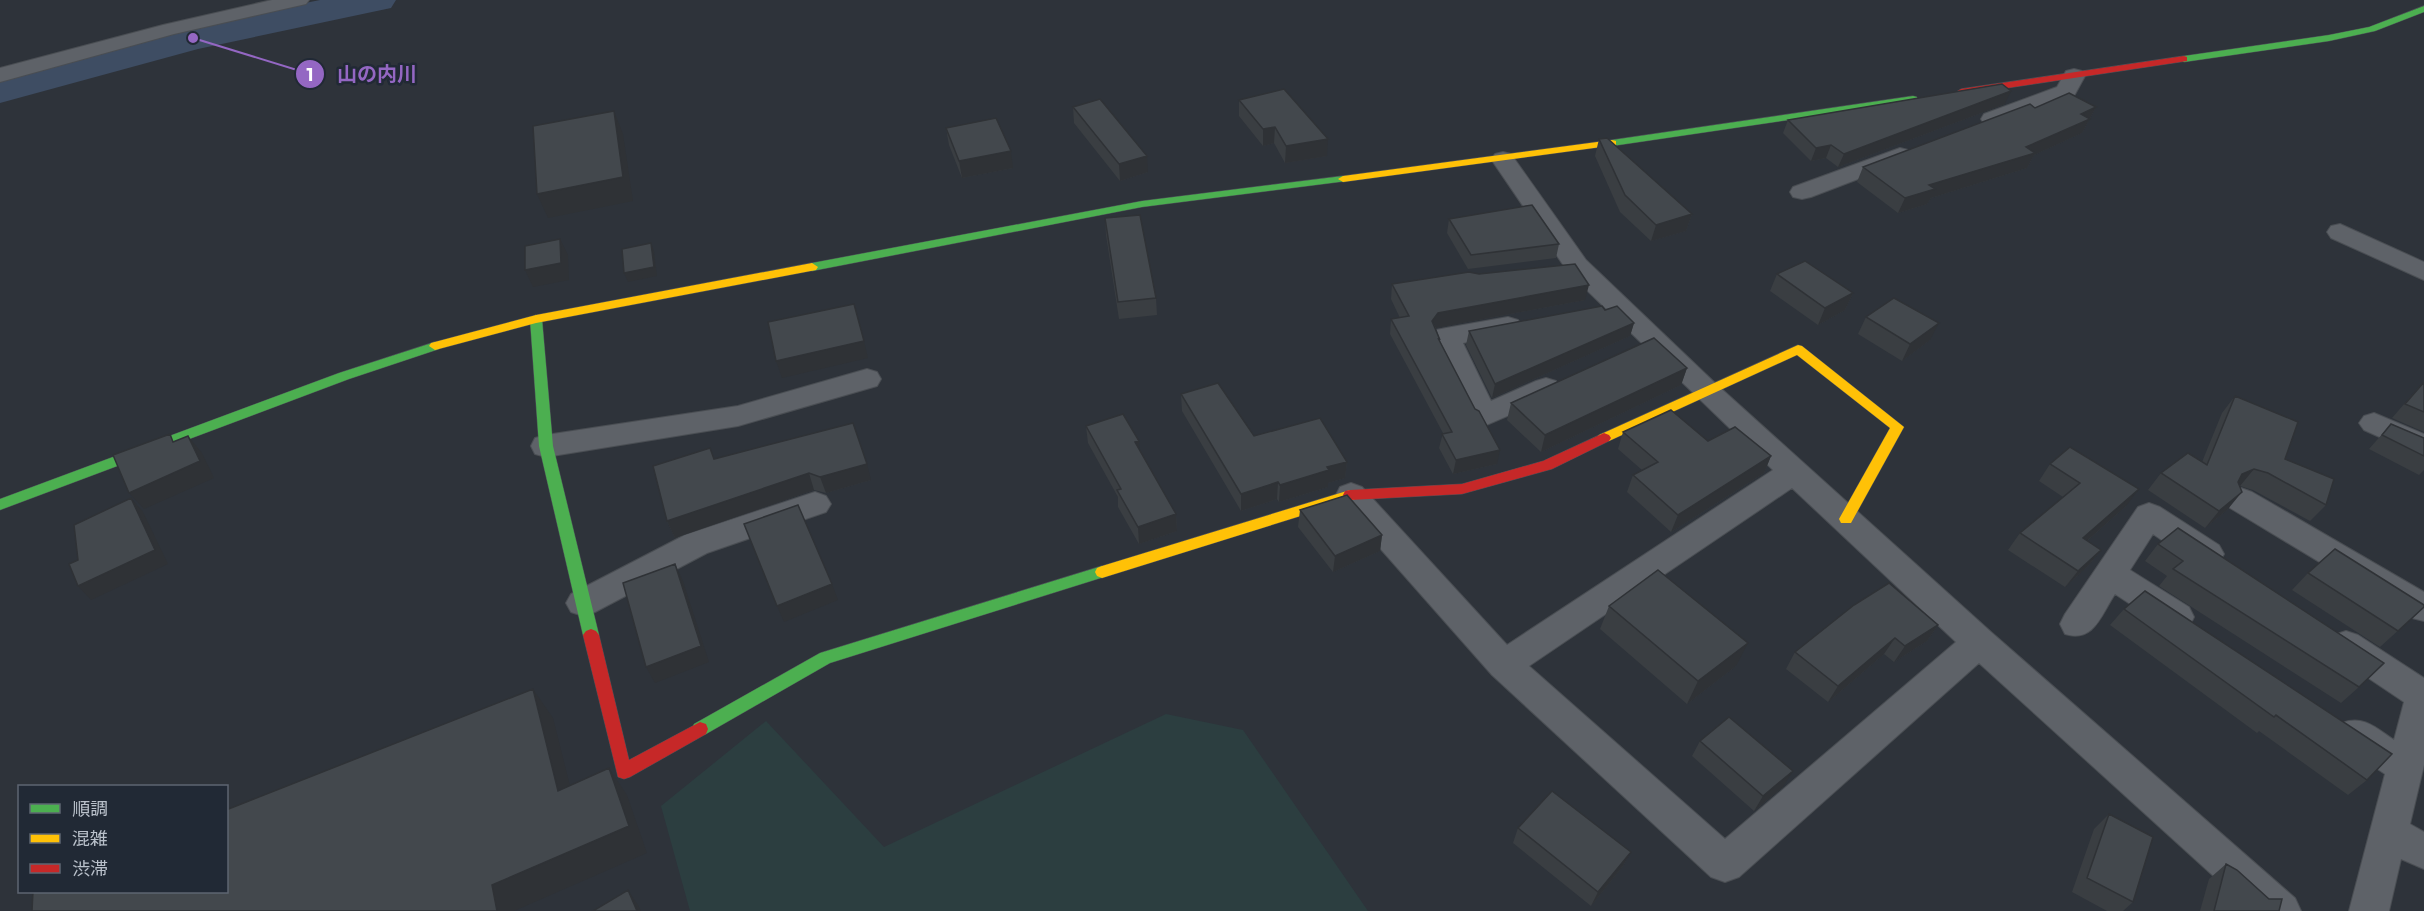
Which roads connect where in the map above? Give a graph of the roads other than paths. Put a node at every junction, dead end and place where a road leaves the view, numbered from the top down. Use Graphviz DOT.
graph roads {
  1 [pos="299,0"];
  2 [pos="2424,9"];
  3 [pos="0,75"];
  4 [pos="2074,76"];
  5 [pos="1946,94"];
  6 [pos="1922,98"];
  7 [pos="1967,129"];
  8 [pos="1923,146"];
  9 [pos="1503,159"];
  10 [pos="1802,192"];
  11 [pos="2340,232"];
  12 [pos="2424,272"];
  13 [pos="1617,305"];
  14 [pos="1583,312"];
  15 [pos="536,319"];
  16 [pos="1537,320"];
  17 [pos="1569,378"];
  18 [pos="867,379"];
  19 [pos="1705,390"];
  20 [pos="2374,423"];
  21 [pos="546,446"];
  22 [pos="2424,446"];
  23 [pos="1794,471"];
  24 [pos="1351,495"];
  25 [pos="2241,500"];
  26 [pos="814,504"];
  27 [pos="0,505"];
  28 [pos="1846,519"];
  29 [pos="2237,573"];
  30 [pos="2110,574"];
  31 [pos="583,603"];
  32 [pos="2424,608"];
  33 [pos="2077,624"];
  34 [pos="2325,631"];
  35 [pos="2199,632"];
  36 [pos="1979,642"];
  37 [pos="1504,665"];
  38 [pos="2424,695"];
  39 [pos="2326,715"];
  40 [pos="2405,767"];
  41 [pos="2389,833"];
  42 [pos="2424,851"];
  43 [pos="2281,911"];
  44 [pos="2369,911"];
  1 -- 3 [label="street"];
  2 -- 4 [label="street"];
  4 -- 5 [label="street"];
  4 -- 7 [label="street"];
  6 -- 9 [label="street"];
  8 -- 10 [label="street"];
  9 -- 13 [label="street"];
  9 -- 15 [label="street"];
  11 -- 12 [label="street"];
  13 -- 14 [label="street"];
  13 -- 19 [label="street"];
  15 -- 21 [label="street"];
  15 -- 27 [label="street"];
  16 -- 17 [label="street"];
  18 -- 21 [label="street"];
  19 -- 23 [label="street"];
  19 -- 24 [label="street"];
  19 -- 28 [label="street"];
  20 -- 22 [label="street"];
  21 -- 31 [label="street"];
  23 -- 28 [label="street"];
  23 -- 37 [label="street"];
  24 -- 31 [label="street"];
  24 -- 37 [label="street"];
  25 -- 32 [label="street"];
  26 -- 31 [label="street"];
  28 -- 36 [label="street"];
  29 -- 30 [label="street"];
  30 -- 33 [label="street"];
  30 -- 35 [label="street"];
  34 -- 38 [label="street"];
  36 -- 37 [label="street"];
  36 -- 43 [label="street"];
  38 -- 40 [label="street"];
  39 -- 40 [label="street"];
  40 -- 41 [label="street"];
  41 -- 42 [label="street"];
  41 -- 44 [label="street"];
}
